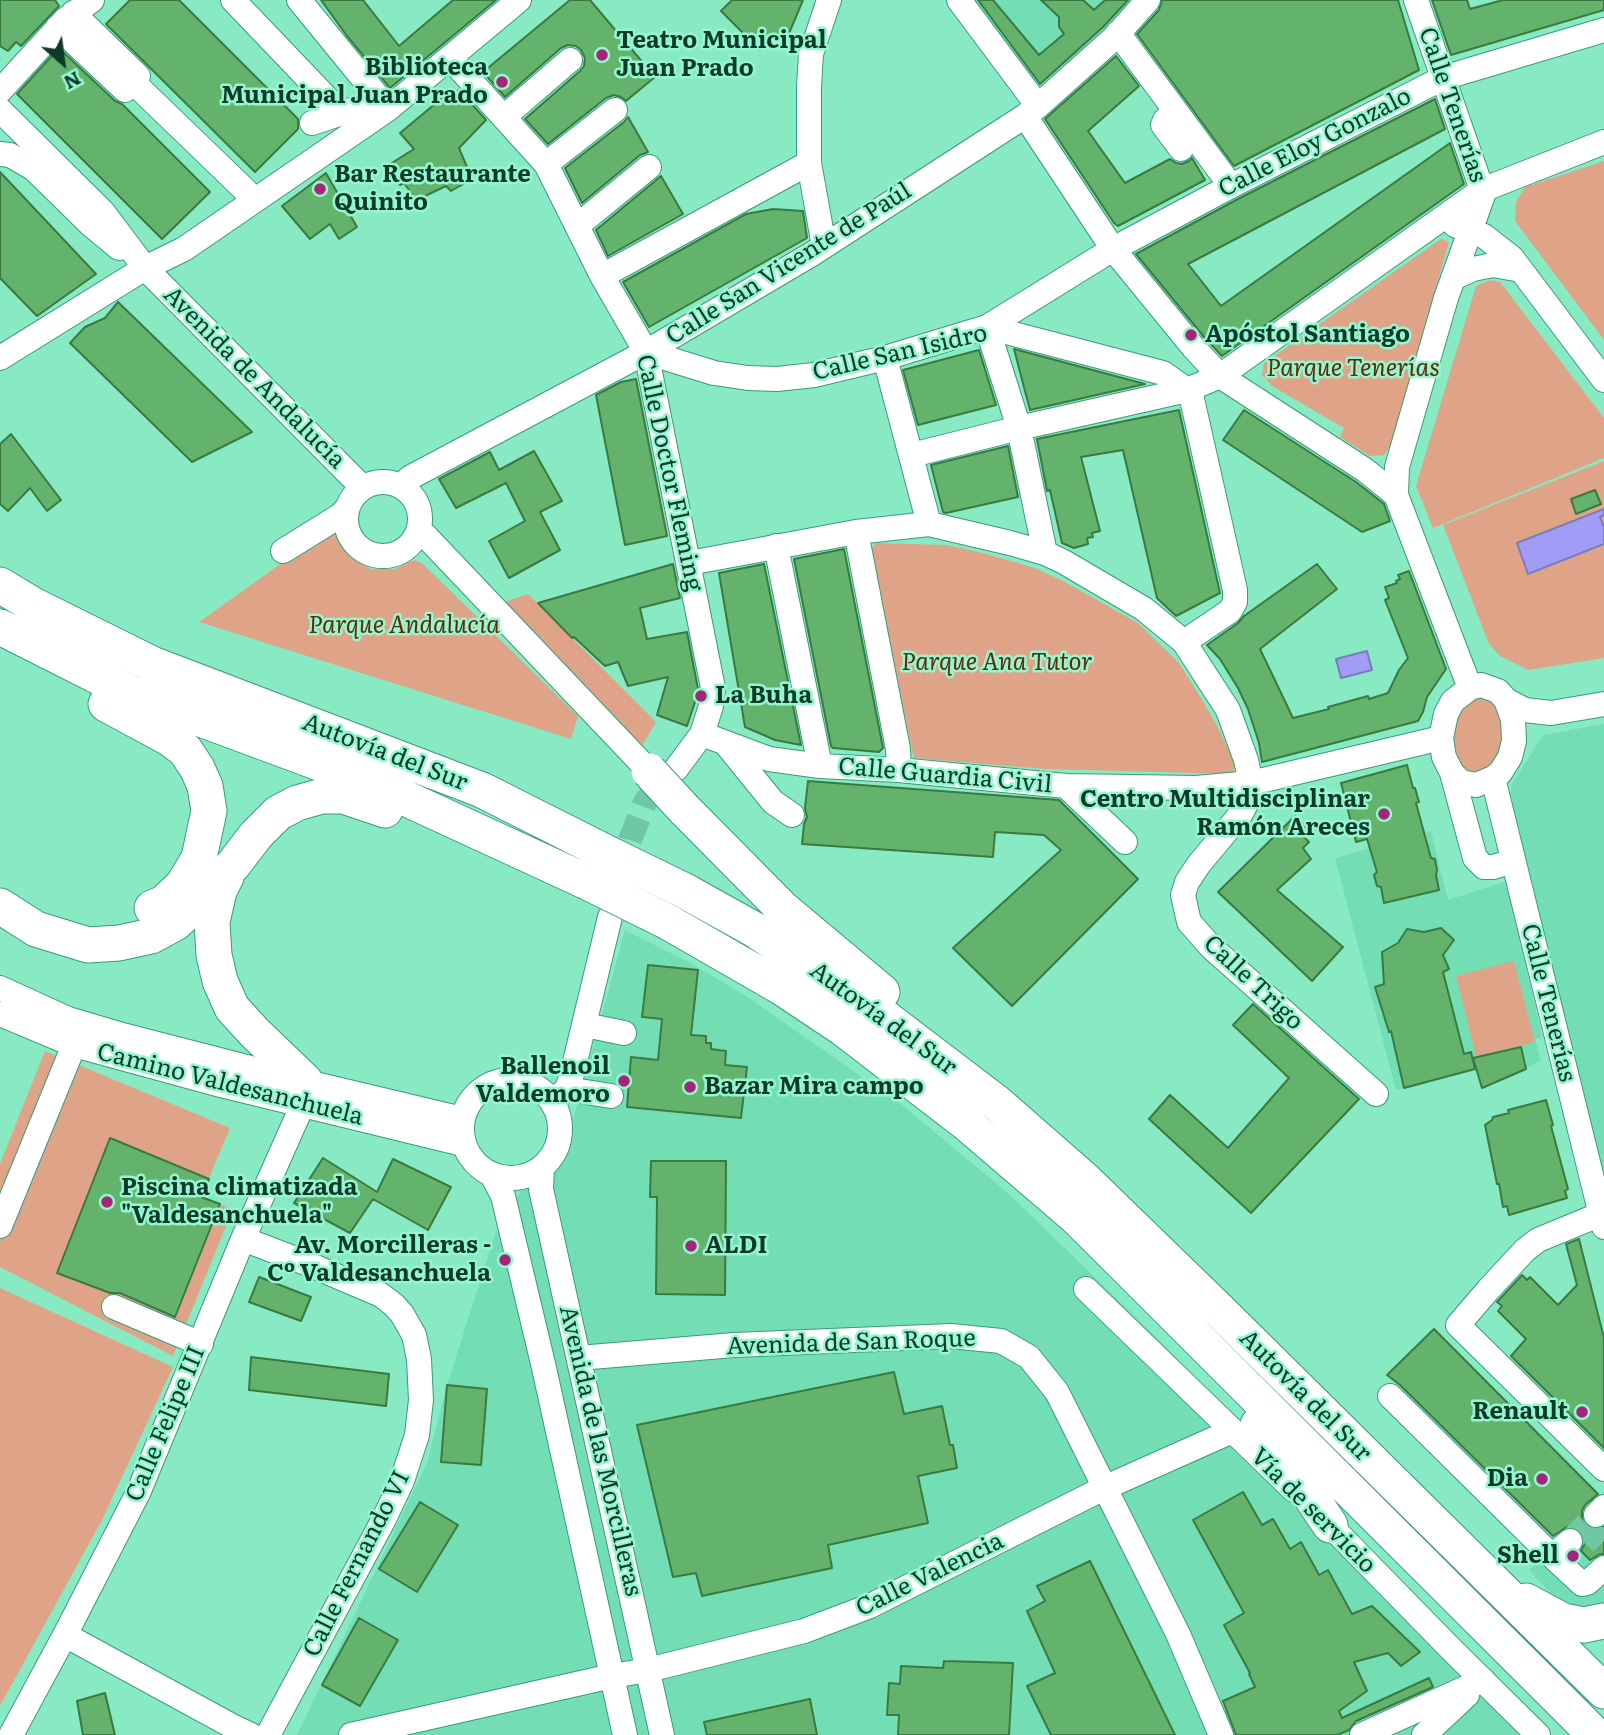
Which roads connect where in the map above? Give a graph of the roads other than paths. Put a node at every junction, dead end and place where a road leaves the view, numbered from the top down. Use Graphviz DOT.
graph roads {
  1 [pos="233,0"];
  2 [pos="299,0"];
  3 [pos="519,0"];
  4 [pos="829,0"];
  5 [pos="959,0"];
  6 [pos="1148,0"];
  7 [pos="1416,0"];
  8 [pos="72,15"];
  9 [pos="1604,30"];
  10 [pos="1118,33"];
  11 [pos="450,58"];
  12 [pos="570,60"];
  13 [pos="1443,78"];
  14 [pos="0,91"];
  15 [pos="384,104"];
  16 [pos="0,110"];
  17 [pos="615,110"];
  18 [pos="1031,111"];
  19 [pos="1176,111"];
  20 [pos="341,113"];
  21 [pos="504,117"];
  22 [pos="312,123"];
  23 [pos="1604,142"];
  24 [pos="1181,149"];
  25 [pos="0,154"];
  26 [pos="809,163"];
  27 [pos="546,164"];
  28 [pos="649,167"];
  29 [pos="1231,186"];
  30 [pos="1482,190"];
  31 [pos="246,191"];
  32 [pos="1440,220"];
  33 [pos="577,226"];
  34 [pos="1470,230"];
  35 [pos="824,246"];
  36 [pos="1113,249"];
  37 [pos="145,268"];
  38 [pos="1521,270"];
  39 [pos="602,276"];
  40 [pos="1453,278"];
  41 [pos="987,327"];
  42 [pos="1193,347"];
  43 [pos="646,352"];
  44 [pos="0,358"];
  45 [pos="885,358"];
  46 [pos="1220,376"];
  47 [pos="1604,380"];
  48 [pos="1187,390"];
  49 [pos="1019,428"];
  50 [pos="912,455"];
  51 [pos="1400,456"];
  52 [pos="1365,470"];
  53 [pos="401,486"];
  54 [pos="362,487"];
  55 [pos="1396,495"];
  56 [pos="347,508"];
  57 [pos="929,524"];
  58 [pos="419,529"];
  59 [pos="856,532"];
  60 [pos="776,546"];
  61 [pos="283,551"];
  62 [pos="1045,553"];
  63 [pos="689,563"];
  64 [pos="0,586"];
  65 [pos="0,627"];
  66 [pos="1184,642"];
  67 [pos="0,643"];
  68 [pos="1470,688"];
  69 [pos="1506,700"];
  70 [pos="1604,704"];
  71 [pos="1551,713"];
  72 [pos="702,734"];
  73 [pos="1441,738"];
  74 [pos="725,744"];
  75 [pos="1510,757"];
  76 [pos="820,766"];
  77 [pos="663,770"];
  78 [pos="899,770"];
  79 [pos="1452,773"];
  80 [pos="1493,778"];
  81 [pos="1251,783"];
  82 [pos="1066,786"];
  83 [pos="792,815"];
  84 [pos="1125,842"];
  85 [pos="1513,861"];
  86 [pos="233,865"];
  87 [pos="551,865"];
  88 [pos="0,893"];
  89 [pos="0,906"];
  90 [pos="610,916"];
  91 [pos="0,988"];
  92 [pos="0,1014"];
  93 [pos="585,1025"];
  94 [pos="624,1033"];
  95 [pos="74,1045"];
  96 [pos="304,1092"];
  97 [pos="1376,1094"];
  98 [pos="560,1096"];
  99 [pos="611,1096"];
  100 [pos="997,1103"];
  101 [pos="462,1119"];
  102 [pos="463,1144"];
  103 [pos="542,1168"];
  104 [pos="492,1175"];
  105 [pos="1077,1218"];
  106 [pos="1603,1220"];
  107 [pos="0,1226"];
  108 [pos="243,1239"];
  109 [pos="1086,1289"];
  110 [pos="114,1307"];
  111 [pos="201,1345"];
  112 [pos="579,1359"];
  113 [pos="1390,1396"];
  114 [pos="1232,1431"];
  115 [pos="1604,1469"];
  116 [pos="1104,1488"];
  117 [pos="1330,1525"];
  118 [pos="1604,1568"];
  119 [pos="1499,1587"];
  120 [pos="1604,1621"];
  121 [pos="65,1635"];
  122 [pos="648,1670"];
  123 [pos="612,1676"];
  124 [pos="1483,1680"];
  125 [pos="1604,1691"];
  126 [pos="11,1735"];
  127 [pos="251,1735"];
  128 [pos="268,1735"];
  129 [pos="351,1735"];
  130 [pos="625,1735"];
  131 [pos="662,1735"];
  132 [pos="1221,1735"];
  133 [pos="1362,1735"];
  134 [pos="1424,1735"];
  135 [pos="1538,1735"];
  136 [pos="1595,1735"];
  1 -- 20 [label="street"];
  2 -- 15 [label="street"];
  3 -- 11 [label="street"];
  4 -- 26 [label="street"];
  5 -- 18 [label="street"];
  6 -- 10 [label="street, Calle San Vicente de Paúl"];
  7 -- 13 [label="street, Calle Tenerías"];
  8 -- 14 [label="street"];
  8 -- 31 [label="street"];
  9 -- 13 [label="street, Calle Eloy Gonzalo"];
  10 -- 18 [label="street, Calle San Vicente de Paúl"];
  10 -- 19 [label="street"];
  11 -- 15 [label="street"];
  11 -- 21 [label="street, Calle Doctor Fleming"];
  12 -- 21 [label="street"];
  13 -- 29 [label="street, Calle Eloy Gonzalo"];
  13 -- 30 [label="street, Calle Tenerías"];
  15 -- 20 [label="street"];
  15 -- 37 [label="street"];
  16 -- 37 [label="street, Avenida de Andalucía"];
  17 -- 27 [label="street"];
  18 -- 35 [label="street, Calle San Vicente de Paúl"];
  18 -- 36 [label="street"];
  19 -- 24 [label="street"];
  19 -- 29 [label="street"];
  20 -- 22 [label="street"];
  21 -- 27 [label="street, Calle Doctor Fleming"];
  23 -- 30 [label="street"];
  25 -- 37 [label="street, Avenida de Andalucía"];
  26 -- 35 [label="street"];
  26 -- 39 [label="street"];
  27 -- 33 [label="street, Calle Doctor Fleming"];
  28 -- 33 [label="street"];
  29 -- 36 [label="street, Calle Eloy Gonzalo"];
  30 -- 32 [label="street"];
  30 -- 34 [label="street, Calle Tenerías"];
  32 -- 34 [label="street"];
  32 -- 46 [label="street"];
  33 -- 39 [label="street, Calle Doctor Fleming"];
  34 -- 38 [label="street"];
  34 -- 40 [label="street, Calle Tenerías"];
  35 -- 43 [label="street, Calle San Vicente de Paúl"];
  36 -- 41 [label="street, Calle Eloy Gonzalo"];
  36 -- 42 [label="street"];
  37 -- 44 [label="street"];
  37 -- 54 [label="street, Avenida de Andalucía"];
  38 -- 40 [label="street"];
  38 -- 47 [label="street"];
  39 -- 43 [label="street, Calle Doctor Fleming"];
  40 -- 51 [label="street, Calle Tenerías"];
  41 -- 45 [label="street, Calle San Isidro"];
  41 -- 48 [label="street, Calle San Isidro"];
  41 -- 49 [label="street"];
  42 -- 46 [label="street"];
  42 -- 48 [label="street"];
  43 -- 45 [label="street, Calle San Isidro"];
  43 -- 53 [label="street, Calle San Vicente de Paúl"];
  43 -- 63 [label="street, Calle Doctor Fleming"];
  45 -- 50 [label="street"];
  46 -- 48 [label="street"];
  46 -- 52 [label="street"];
  48 -- 49 [label="street"];
  48 -- 66 [label="street"];
  49 -- 50 [label="street"];
  49 -- 62 [label="street"];
  50 -- 57 [label="street"];
  51 -- 52 [label="street"];
  51 -- 55 [label="street, Calle Tenerías"];
  52 -- 55 [label="street"];
  53 -- 54 [label="street"];
  53 -- 58 [label="street"];
  54 -- 56 [label="street"];
  55 -- 68 [label="street, Calle Tenerías"];
  56 -- 58 [label="street"];
  56 -- 61 [label="street"];
  57 -- 59 [label="street"];
  57 -- 62 [label="street"];
  58 -- 77 [label="street"];
  59 -- 60 [label="street"];
  59 -- 78 [label="street"];
  60 -- 63 [label="street"];
  60 -- 76 [label="street"];
  62 -- 66 [label="street"];
  63 -- 72 [label="street, Calle Doctor Fleming"];
  64 -- 100 [label="highway, Autovía del Sur, bridge"];
  65 -- 87 [label="highway, Autovía del Sur"];
  66 -- 81 [label="street"];
  67 -- 88 [label="highway"];
  68 -- 69 [label="street"];
  68 -- 73 [label="street"];
  69 -- 71 [label="street"];
  69 -- 75 [label="street"];
  70 -- 71 [label="street"];
  71 -- 75 [label="street"];
  72 -- 74 [label="street, Calle Guardia Civil"];
  72 -- 77 [label="street, Calle Doctor Fleming"];
  73 -- 79 [label="street"];
  73 -- 81 [label="street, Calle Guardia Civil"];
  74 -- 76 [label="street, Calle Guardia Civil"];
  74 -- 83 [label="street"];
  75 -- 80 [label="street"];
  76 -- 78 [label="street, Calle Guardia Civil"];
  77 -- 100 [label="highway, bridge"];
  78 -- 82 [label="street, Calle Guardia Civil"];
  79 -- 80 [label="street"];
  79 -- 85 [label="street"];
  80 -- 85 [label="street, Calle Tenerías"];
  81 -- 82 [label="street, Calle Guardia Civil"];
  81 -- 97 [label="street, Calle Trigo"];
  82 -- 84 [label="street"];
  85 -- 106 [label="street, Calle Tenerías"];
  86 -- 87 [label="highway"];
  86 -- 89 [label="highway"];
  86 -- 96 [label="highway"];
  87 -- 105 [label="highway, Autovía del Sur, bridge"];
  90 -- 93 [label="street"];
  91 -- 96 [label="street, Camino Valdesanchuela"];
  92 -- 95 [label="street, Camino Valdesanchuela"];
  93 -- 94 [label="street"];
  93 -- 98 [label="street"];
  95 -- 96 [label="street, Camino Valdesanchuela"];
  95 -- 107 [label="street"];
  96 -- 101 [label="street, Camino Valdesanchuela"];
  96 -- 102 [label="street, Camino Valdesanchuela"];
  96 -- 108 [label="street, Calle Felipe III"];
  98 -- 99 [label="street"];
  98 -- 101 [label="street"];
  98 -- 103 [label="street"];
  100 -- 119 [label="highway, Autovía del Sur"];
  101 -- 102 [label="street"];
  102 -- 104 [label="street"];
  103 -- 104 [label="street"];
  103 -- 112 [label="street, Avenida de las Morcilleras"];
  104 -- 123 [label="street, Avenida de las Morcilleras"];
  105 -- 117 [label="highway"];
  105 -- 136 [label="highway, Autovía del Sur"];
  106 -- 115 [label="street"];
  108 -- 111 [label="street, Calle Felipe III"];
  108 -- 128 [label="street, Calle Fernando VI"];
  109 -- 114 [label="street, Vía de servicio"];
  110 -- 111 [label="street"];
  111 -- 121 [label="street, Calle Felipe III"];
  112 -- 116 [label="street, Avenida de San Roque"];
  112 -- 122 [label="street, Avenida de las Morcilleras"];
  113 -- 118 [label="street"];
  114 -- 116 [label="street, Calle Valencia"];
  114 -- 117 [label="street, Vía de servicio"];
  116 -- 122 [label="street, Calle Valencia"];
  116 -- 132 [label="street, Avenida de San Roque"];
  117 -- 124 [label="street, Vía de servicio"];
  119 -- 120 [label="highway"];
  119 -- 125 [label="highway, Autovía del Sur"];
  121 -- 126 [label="street, Calle Felipe III"];
  121 -- 127 [label="street"];
  122 -- 123 [label="street, Calle Valencia"];
  122 -- 131 [label="street, Avenida de las Morcilleras"];
  123 -- 129 [label="street, Calle Valencia"];
  123 -- 130 [label="street, Avenida de las Morcilleras"];
  124 -- 133 [label="street"];
  124 -- 134 [label="street"];
  124 -- 135 [label="street, Vía de servicio"];
}
